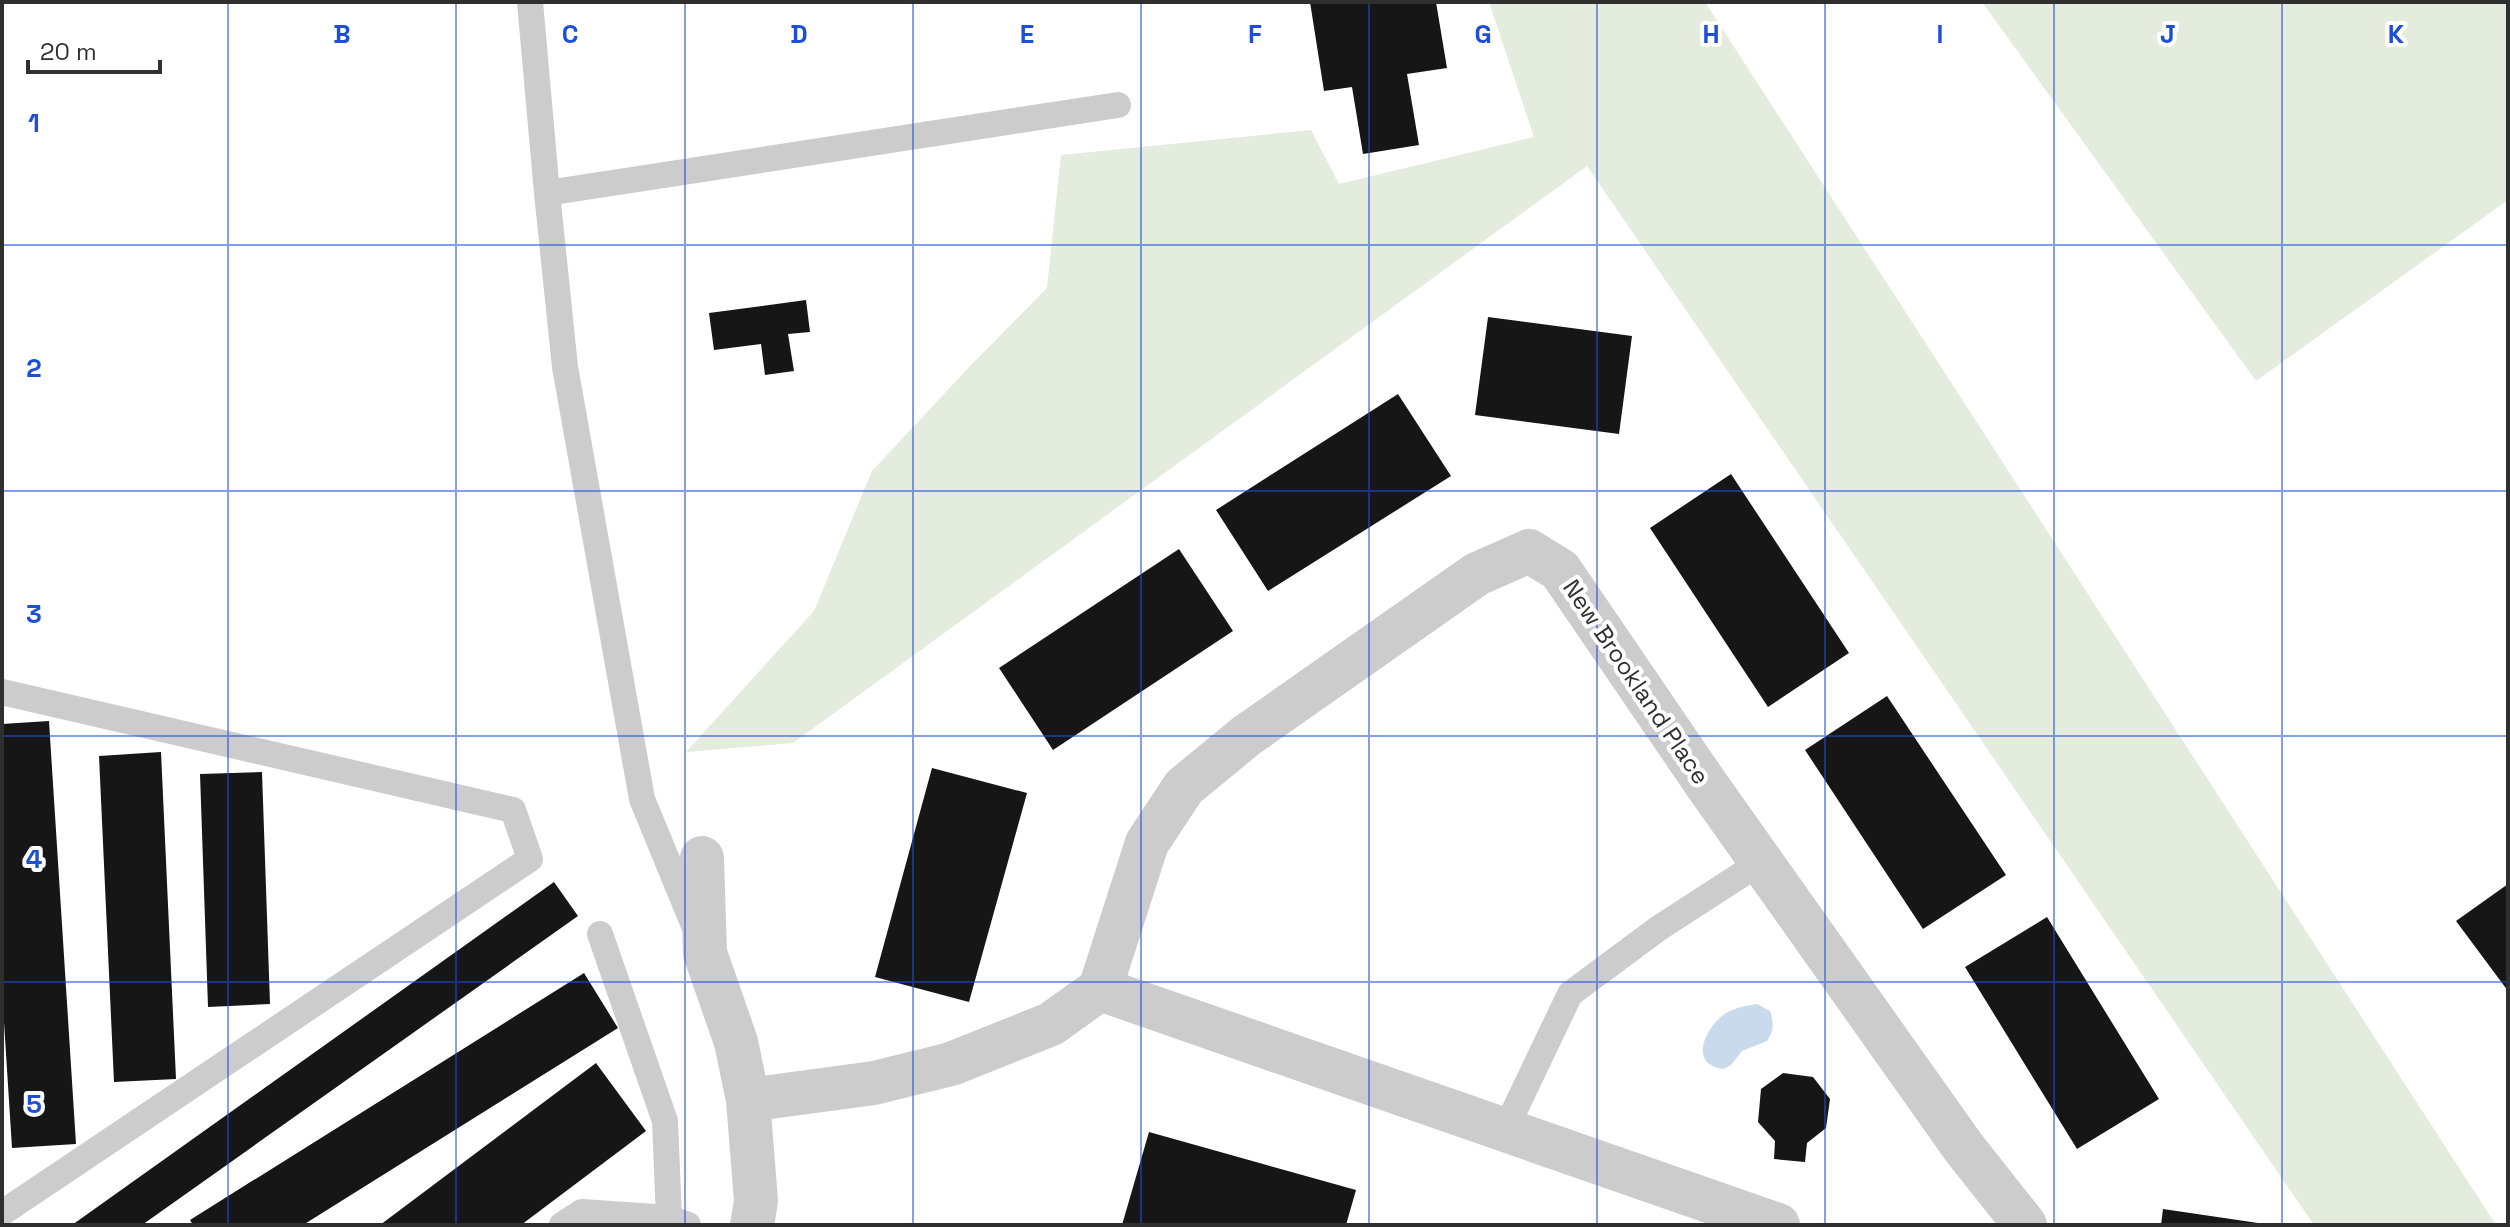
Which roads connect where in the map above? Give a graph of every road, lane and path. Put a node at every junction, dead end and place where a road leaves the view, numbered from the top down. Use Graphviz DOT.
graph roads {
  1 [pos="530,2"];
  2 [pos="1118,105"];
  3 [pos="547,193"];
  4 [pos="2,692"];
  5 [pos="702,858"];
  6 [pos="1761,862"];
  7 [pos="600,934"];
  8 [pos="705,953"];
  9 [pos="1100,989"];
  10 [pos="748,1100"];
  11 [pos="1505,1130"];
  12 [pos="2,1213"];
  13 [pos="678,1222"];
  14 [pos="562,1225"];
  15 [pos="752,1225"];
  16 [pos="1778,1225"];
  17 [pos="2025,1225"];
  1 -- 3 [label="lane"];
  2 -- 3 [label="lane"];
  3 -- 8 [label="lane"];
  4 -- 12 [label="lane"];
  5 -- 8 [label="street"];
  6 -- 9 [label="street, New Brookland Place"];
  6 -- 11 [label="lane"];
  6 -- 17 [label="street, New Brookland Place"];
  7 -- 13 [label="lane"];
  8 -- 10 [label="street"];
  9 -- 10 [label="street"];
  9 -- 11 [label="street"];
  10 -- 15 [label="street"];
  11 -- 16 [label="street"];
  13 -- 14 [label="lane"];
}
